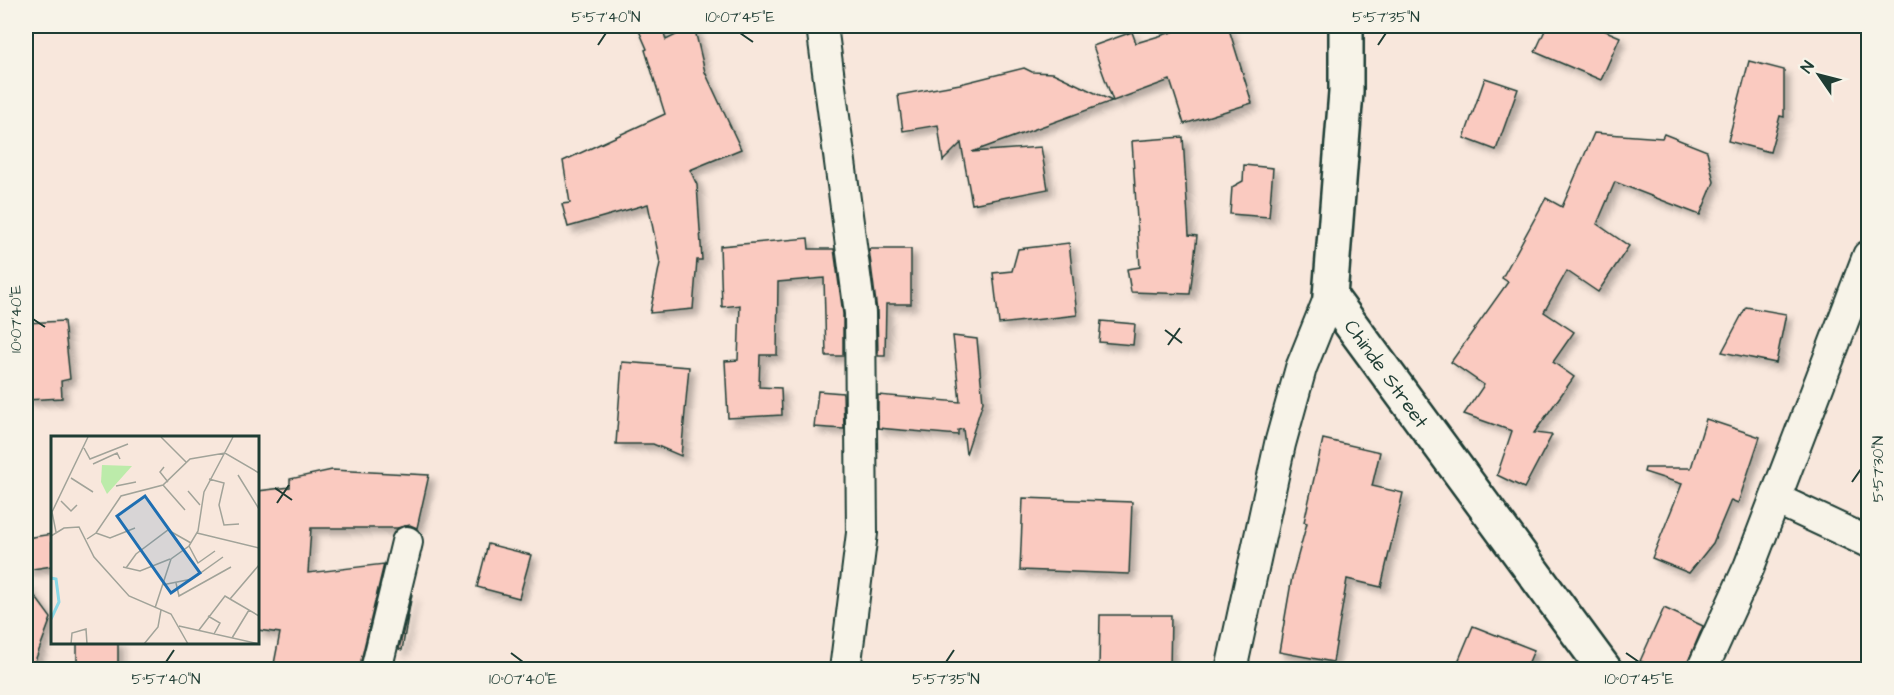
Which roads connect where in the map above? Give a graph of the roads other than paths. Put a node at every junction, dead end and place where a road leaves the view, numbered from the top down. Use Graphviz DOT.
graph roads {
  1 [pos="822,26"];
  2 [pos="1346,26"];
  3 [pos="1869,256"];
  4 [pos="1330,296"];
  5 [pos="1776,499"];
  6 [pos="407,542"];
  7 [pos="1869,542"];
  8 [pos="376,669"];
  9 [pos="845,669"];
  10 [pos="1231,669"];
  11 [pos="1605,669"];
  12 [pos="1702,669"];
  1 -- 9 [label="street"];
  2 -- 4 [label="street"];
  3 -- 5 [label="street"];
  4 -- 10 [label="street"];
  4 -- 11 [label="street, Chinde Street"];
  5 -- 7 [label="street"];
  5 -- 12 [label="street"];
  6 -- 8 [label="street"];
}
